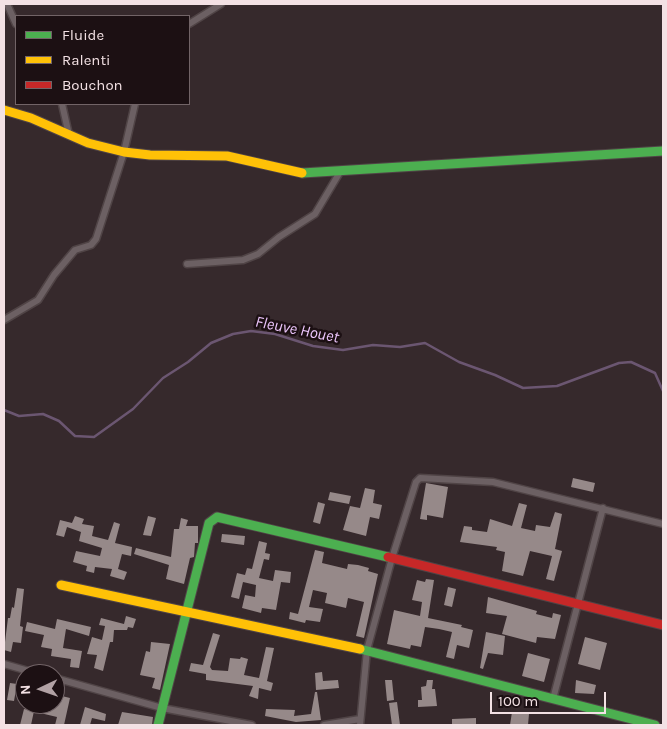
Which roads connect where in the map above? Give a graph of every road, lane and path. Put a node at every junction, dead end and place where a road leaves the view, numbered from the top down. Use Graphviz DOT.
graph roads {
  1 [pos="7,4"];
  2 [pos="221,4"];
  3 [pos="15,22"];
  4 [pos="190,23"];
  5 [pos="62,105"];
  6 [pos="135,105"];
  7 [pos="4,110"];
  8 [pos="69,135"];
  9 [pos="663,151"];
  10 [pos="124,152"];
  11 [pos="340,172"];
  12 [pos="187,264"];
  13 [pos="4,320"];
  14 [pos="603,508"];
  15 [pos="663,524"];
  16 [pos="392,558"];
  17 [pos="61,585"];
  18 [pos="578,603"];
  19 [pos="186,610"];
  20 [pos="663,625"];
  21 [pos="367,650"];
  22 [pos="65,681"];
  23 [pos="553,698"];
  24 [pos="162,708"];
  25 [pos="360,722"];
  26 [pos="158,725"];
  27 [pos="252,725"];
  28 [pos="324,725"];
  29 [pos="655,725"];
  1 -- 3 [label="street"];
  2 -- 4 [label="street"];
  5 -- 8 [label="street"];
  6 -- 10 [label="street"];
  7 -- 8 [label="street"];
  8 -- 10 [label="street"];
  9 -- 11 [label="street"];
  10 -- 11 [label="street"];
  10 -- 13 [label="street"];
  11 -- 12 [label="street"];
  14 -- 15 [label="street"];
  14 -- 16 [label="street"];
  14 -- 18 [label="street"];
  16 -- 18 [label="street"];
  16 -- 19 [label="street"];
  16 -- 21 [label="street"];
  17 -- 19 [label="street"];
  18 -- 20 [label="street"];
  18 -- 23 [label="street"];
  19 -- 21 [label="street"];
  19 -- 24 [label="street"];
  21 -- 23 [label="street"];
  21 -- 25 [label="street"];
  22 -- 24 [label="street"];
  23 -- 29 [label="street"];
  24 -- 26 [label="street"];
  24 -- 27 [label="street"];
  25 -- 28 [label="street"];
}
